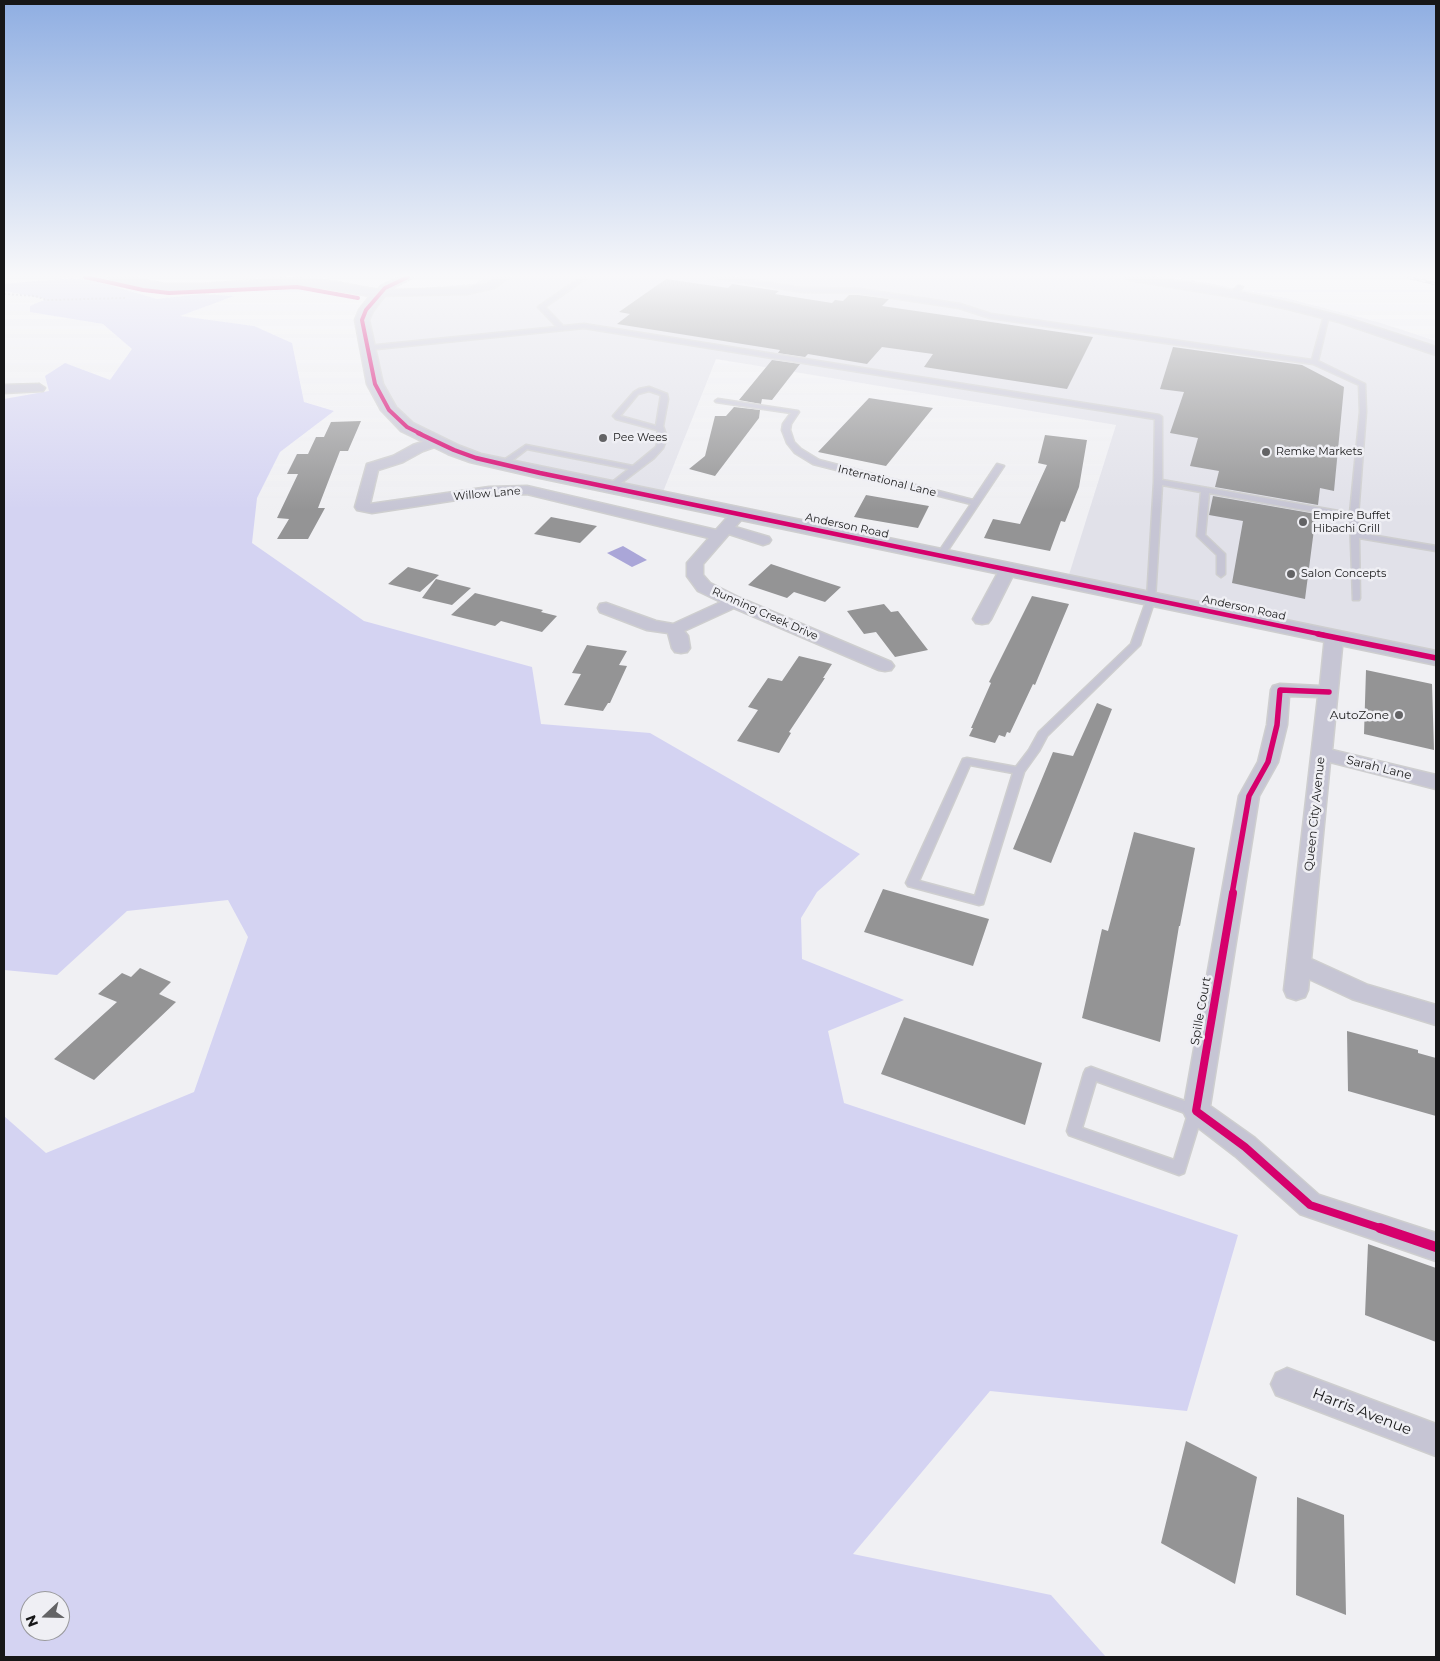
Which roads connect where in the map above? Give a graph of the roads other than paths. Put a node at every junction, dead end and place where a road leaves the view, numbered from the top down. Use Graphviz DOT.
graph roads {
  1 [pos="368,355"];
  2 [pos="764,355"];
  3 [pos="1261,355"];
  4 [pos="1316,355"];
  5 [pos="1314,362"];
  6 [pos="4,388"];
  7 [pos="39,388"];
  8 [pos="718,401"];
  9 [pos="660,429"];
  10 [pos="435,442"];
  11 [pos="502,464"];
  12 [pos="1000,466"];
  13 [pos="633,468"];
  14 [pos="1158,482"];
  15 [pos="610,487"];
  16 [pos="1205,490"];
  17 [pos="975,503"];
  18 [pos="739,513"];
  19 [pos="1354,516"];
  20 [pos="721,532"];
  21 [pos="1356,535"];
  22 [pos="763,540"];
  23 [pos="1436,549"];
  24 [pos="940,556"];
  25 [pos="1008,569"];
  26 [pos="1221,574"];
  27 [pos="1356,598"];
  28 [pos="1150,599"];
  29 [pos="734,602"];
  30 [pos="606,608"];
  31 [pos="982,619"];
  32 [pos="674,629"];
  33 [pos="1334,637"];
  34 [pos="681,648"];
  35 [pos="1436,658"];
  36 [pos="885,666"];
  37 [pos="1329,692"];
  38 [pos="1322,754"];
  39 [pos="1019,771"];
  40 [pos="1436,782"];
  41 [pos="1299,964"];
  42 [pos="1296,990"];
  43 [pos="1436,1015"];
  44 [pos="1196,1111"];
  45 [pos="1436,1247"];
  46 [pos="1287,1384"];
  47 [pos="1436,1440"];
  1 -- 10 [label="street, Anderson Road"];
  2 -- 14 [label="lane"];
  3 -- 5 [label="lane"];
  4 -- 5 [label="lane"];
  5 -- 19 [label="lane"];
  6 -- 7 [label="street"];
  8 -- 17 [label="lane, International Lane"];
  9 -- 9 [label="lane"];
  9 -- 13 [label="lane"];
  10 -- 11 [label="street, Anderson Road"];
  10 -- 20 [label="street, Willow Lane"];
  11 -- 13 [label="lane"];
  11 -- 15 [label="street, Anderson Road"];
  12 -- 17 [label="lane"];
  13 -- 15 [label="lane"];
  14 -- 16 [label="lane"];
  14 -- 28 [label="lane"];
  15 -- 18 [label="street, Anderson Road"];
  16 -- 19 [label="lane"];
  16 -- 26 [label="lane"];
  17 -- 24 [label="lane"];
  18 -- 20 [label="street, Running Creek Drive"];
  18 -- 24 [label="street, Anderson Road"];
  19 -- 21 [label="lane"];
  20 -- 22 [label="street"];
  20 -- 29 [label="street, Running Creek Drive"];
  21 -- 23 [label="lane"];
  21 -- 27 [label="lane"];
  24 -- 25 [label="street, Anderson Road"];
  25 -- 28 [label="street, Anderson Road"];
  25 -- 31 [label="street"];
  28 -- 33 [label="street, Anderson Road"];
  28 -- 39 [label="lane"];
  29 -- 32 [label="street"];
  29 -- 36 [label="street, Running Creek Drive"];
  30 -- 32 [label="street"];
  32 -- 34 [label="street"];
  33 -- 35 [label="street, Anderson Road"];
  33 -- 37 [label="street, Queen City Avenue"];
  37 -- 38 [label="street, Queen City Avenue"];
  37 -- 44 [label="street, Spille Court"];
  38 -- 40 [label="street, Sarah Lane"];
  38 -- 41 [label="street, Queen City Avenue"];
  39 -- 39 [label="lane"];
  41 -- 42 [label="street, Queen City Avenue"];
  41 -- 43 [label="street"];
  44 -- 44 [label="lane"];
  44 -- 45 [label="street"];
  46 -- 47 [label="street, Harris Avenue"];
}
